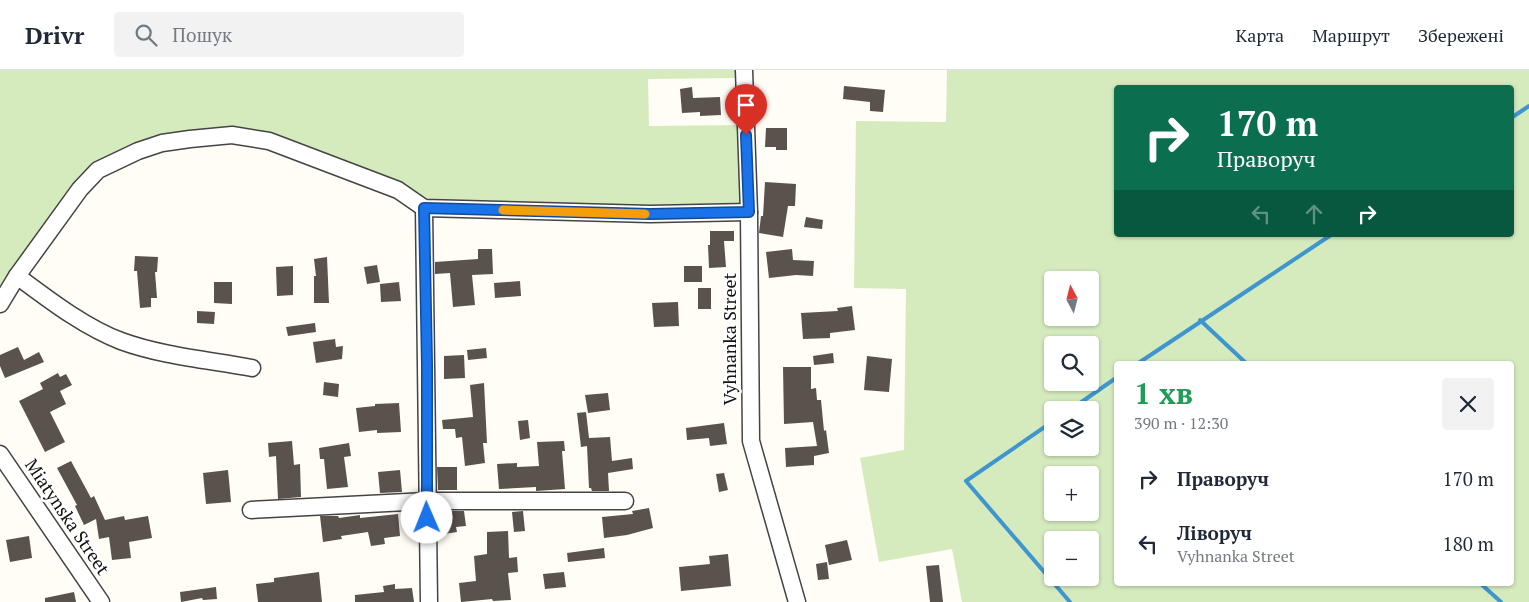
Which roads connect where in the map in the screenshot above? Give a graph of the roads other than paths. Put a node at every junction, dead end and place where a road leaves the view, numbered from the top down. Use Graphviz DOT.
graph roads {
  1 [pos="744,70"];
  2 [pos="424,208"];
  3 [pos="749,212"];
  4 [pos="17,276"];
  5 [pos="0,304"];
  6 [pos="252,368"];
  7 [pos="0,454"];
  8 [pos="427,501"];
  9 [pos="625,501"];
  10 [pos="251,510"];
  11 [pos="101,602"];
  12 [pos="429,602"];
  13 [pos="797,602"];
  1 -- 3 [label="street, Vyhnanka Street"];
  2 -- 3 [label="street"];
  2 -- 4 [label="street"];
  2 -- 8 [label="street"];
  3 -- 13 [label="street, Vyhnanka Street"];
  4 -- 5 [label="street"];
  4 -- 6 [label="street"];
  7 -- 11 [label="street, Miatynska Street"];
  8 -- 9 [label="street"];
  8 -- 10 [label="street"];
  8 -- 12 [label="street"];
}
